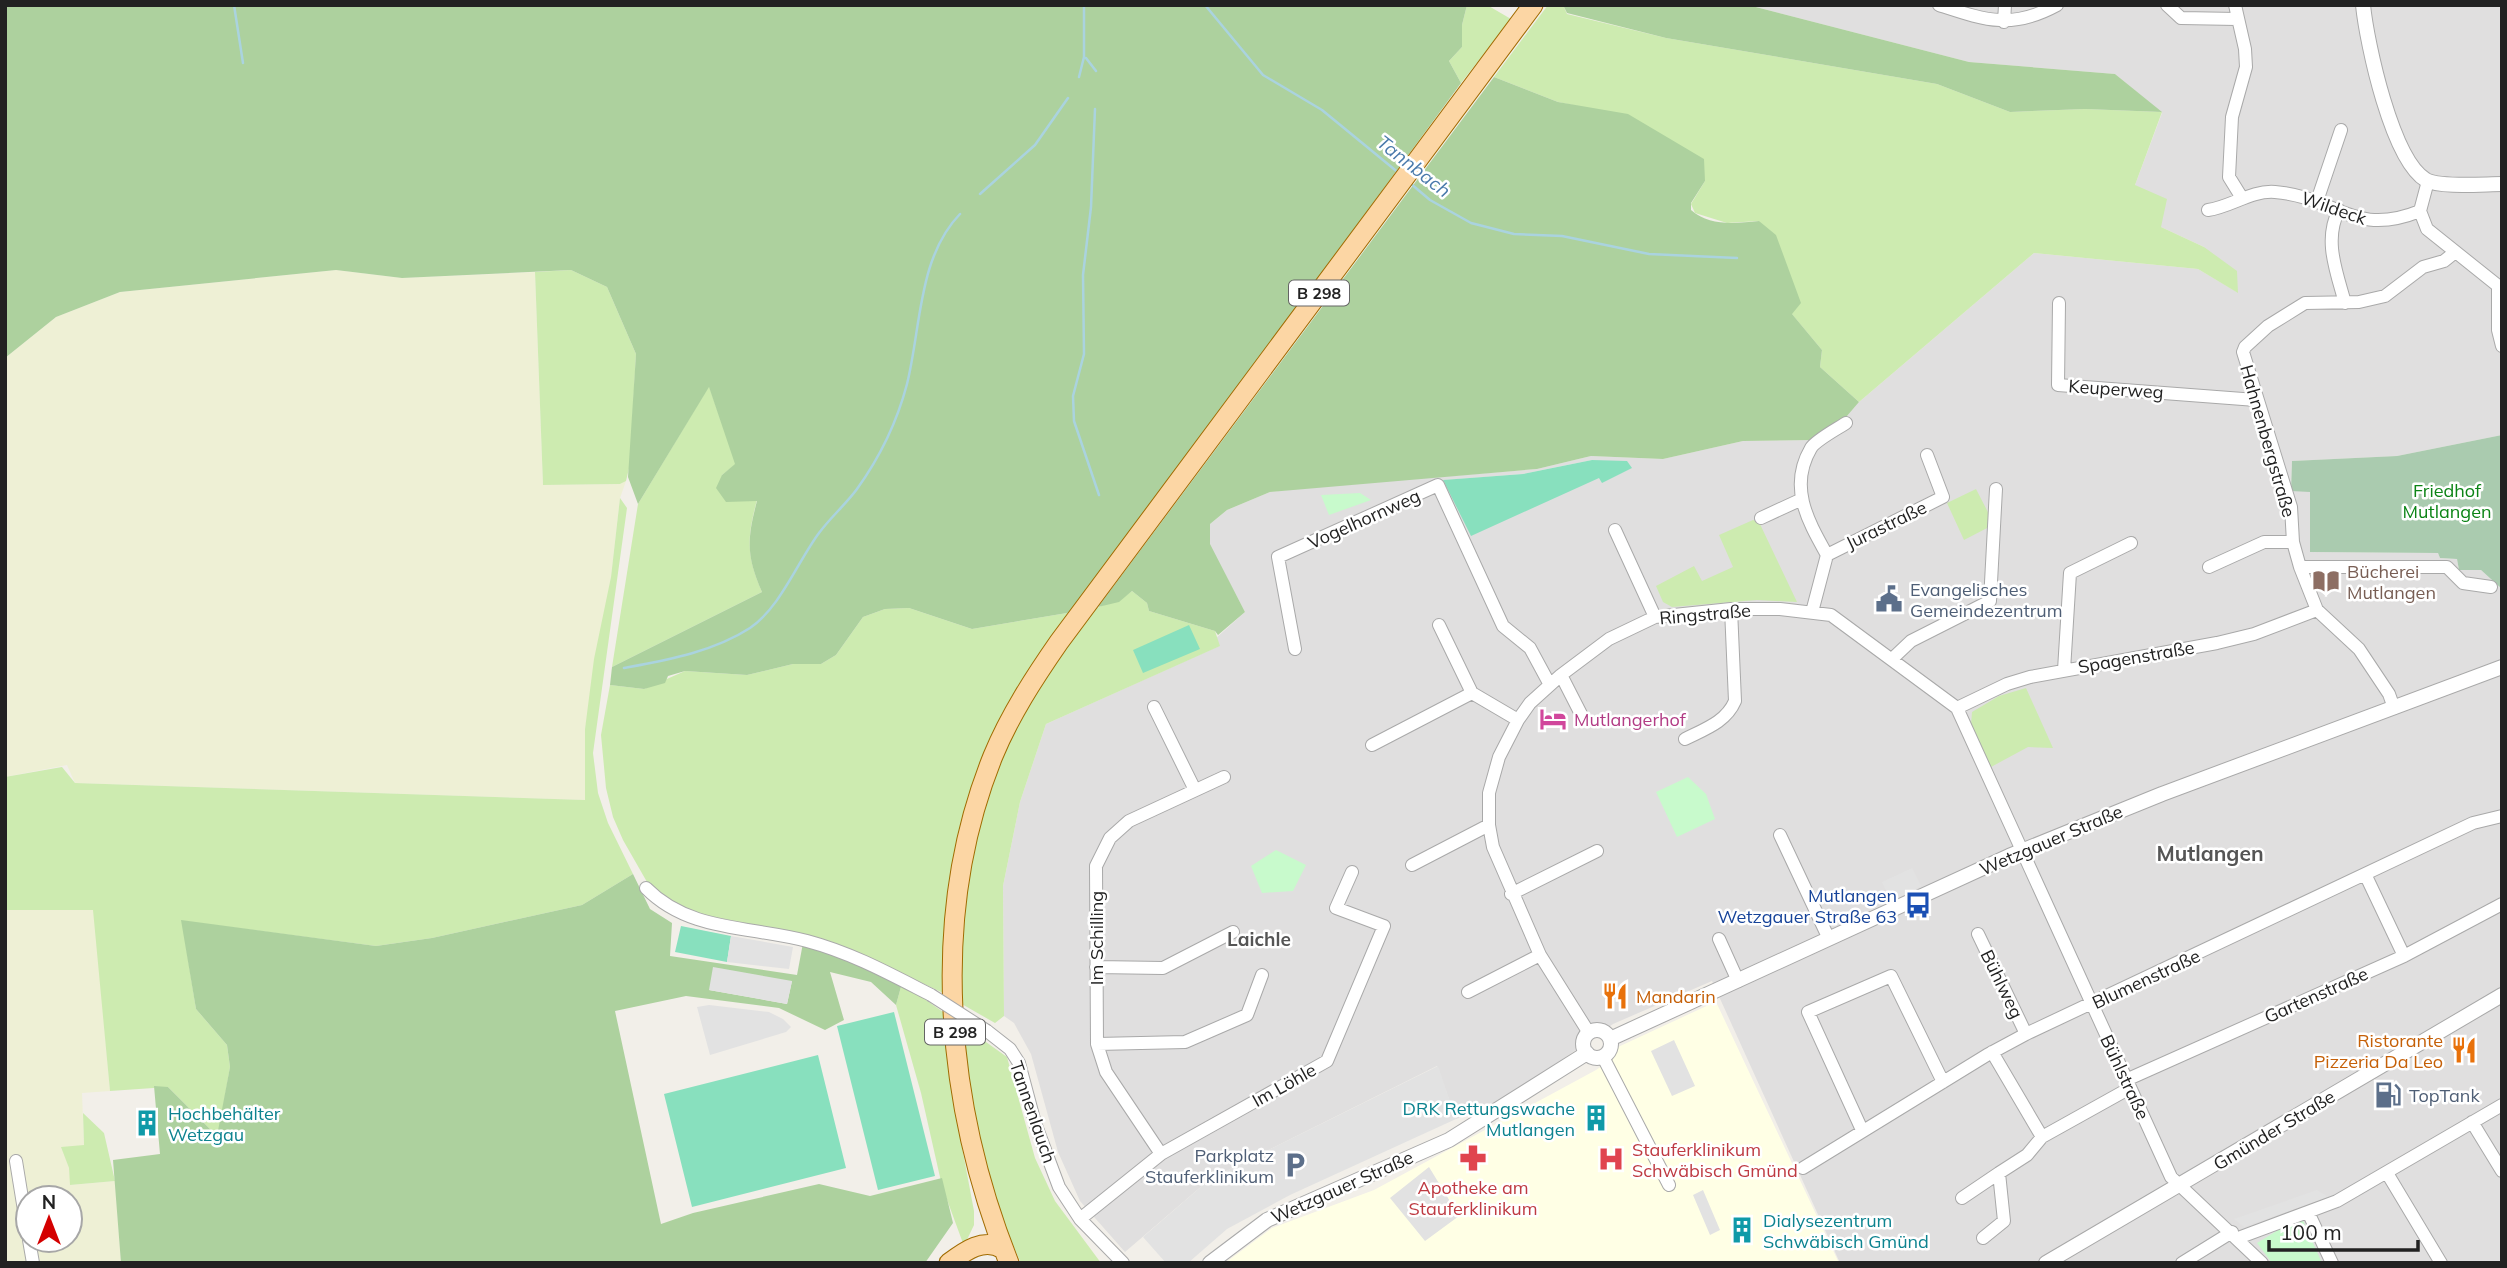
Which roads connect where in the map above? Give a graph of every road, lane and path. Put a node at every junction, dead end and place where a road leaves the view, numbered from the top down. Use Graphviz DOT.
graph roads {
  1 [pos="1533,5"];
  2 [pos="1938,5"];
  3 [pos="2005,5"];
  4 [pos="2057,5"];
  5 [pos="2166,5"];
  6 [pos="2363,5"];
  7 [pos="2236,12"];
  8 [pos="2004,22"];
  9 [pos="2341,130"];
  10 [pos="2428,181"];
  11 [pos="2502,184"];
  12 [pos="2242,198"];
  13 [pos="2317,201"];
  14 [pos="2208,211"];
  15 [pos="2339,211"];
  16 [pos="2420,211"];
  17 [pos="2454,253"];
  18 [pos="2500,289"];
  19 [pos="2059,303"];
  20 [pos="2345,303"];
  21 [pos="2502,346"];
  22 [pos="2256,400"];
  23 [pos="1846,423"];
  24 [pos="1927,455"];
  25 [pos="1996,489"];
  26 [pos="1800,500"];
  27 [pos="1761,518"];
  28 [pos="1615,530"];
  29 [pos="2293,542"];
  30 [pos="2131,544"];
  31 [pos="1827,555"];
  32 [pos="2300,566"];
  33 [pos="2209,567"];
  34 [pos="2491,587"];
  35 [pos="1731,609"];
  36 [pos="2318,610"];
  37 [pos="1812,612"];
  38 [pos="1656,617"];
  39 [pos="1439,625"];
  40 [pos="1295,649"];
  41 [pos="1892,659"];
  42 [pos="2502,667"];
  43 [pos="2064,670"];
  44 [pos="1561,675"];
  45 [pos="1550,685"];
  46 [pos="1472,692"];
  47 [pos="1154,706"];
  48 [pos="1956,708"];
  49 [pos="2394,708"];
  50 [pos="1518,720"];
  51 [pos="1584,720"];
  52 [pos="1685,738"];
  53 [pos="1372,745"];
  54 [pos="1224,777"];
  55 [pos="1195,790"];
  56 [pos="2502,816"];
  57 [pos="1489,825"];
  58 [pos="1780,835"];
  59 [pos="1597,851"];
  60 [pos="2021,852"];
  61 [pos="1412,865"];
  62 [pos="1352,872"];
  63 [pos="2366,876"];
  64 [pos="646,888"];
  65 [pos="1511,894"];
  66 [pos="2502,904"];
  67 [pos="1233,932"];
  68 [pos="1978,933"];
  69 [pos="1718,939"];
  70 [pos="1829,939"];
  71 [pos="1540,955"];
  72 [pos="2404,956"];
  73 [pos="1096,967"];
  74 [pos="1262,975"];
  75 [pos="1738,981"];
  76 [pos="1468,992"];
  77 [pos="2502,995"];
  78 [pos="2091,1004"];
  79 [pos="1589,1033"];
  80 [pos="2026,1034"];
  81 [pos="1610,1039"];
  82 [pos="1097,1044"];
  83 [pos="1992,1052"];
  84 [pos="1587,1053"];
  85 [pos="1602,1057"];
  86 [pos="1943,1082"];
  87 [pos="2128,1084"];
  88 [pos="2502,1105"];
  89 [pos="2472,1122"];
  90 [pos="1862,1130"];
  91 [pos="2042,1137"];
  92 [pos="1161,1154"];
  93 [pos="16,1161"];
  94 [pos="1803,1168"];
  95 [pos="2502,1171"];
  96 [pos="1999,1173"];
  97 [pos="2387,1173"];
  98 [pos="2175,1181"];
  99 [pos="20,1184"];
  100 [pos="1669,1185"];
  101 [pos="985,1196"];
  102 [pos="1962,1198"];
  103 [pos="2308,1212"];
  104 [pos="1080,1219"];
  105 [pos="2235,1235"];
  106 [pos="1983,1238"];
  107 [pos="967,1256"];
  108 [pos="1006,1256"];
  109 [pos="949,1263"];
  110 [pos="1123,1263"];
  111 [pos="1210,1263"];
  112 [pos="2046,1263"];
  113 [pos="2182,1263"];
  114 [pos="2262,1263"];
  115 [pos="2332,1263"];
  116 [pos="2441,1263"];
  1 -- 101 [label="main road, B 298"];
  2 -- 8 [label="street"];
  3 -- 8 [label="street"];
  4 -- 8 [label="street"];
  5 -- 7 [label="street"];
  6 -- 10 [label="street"];
  7 -- 12 [label="street"];
  9 -- 13 [label="street"];
  10 -- 11 [label="street"];
  10 -- 16 [label="street"];
  12 -- 13 [label="street, Wildeck"];
  12 -- 14 [label="street, Wildeck"];
  13 -- 15 [label="street, Wildeck"];
  15 -- 16 [label="street, Wildeck"];
  15 -- 20 [label="street"];
  16 -- 17 [label="street"];
  17 -- 18 [label="street"];
  17 -- 20 [label="street, Hahnenbergstraße"];
  18 -- 21 [label="street"];
  19 -- 22 [label="street, Keuperweg"];
  20 -- 22 [label="street, Hahnenbergstraße"];
  22 -- 29 [label="street, Hahnenbergstraße"];
  23 -- 26 [label="street"];
  24 -- 31 [label="street, Jurastraße"];
  25 -- 41 [label="street"];
  26 -- 27 [label="street"];
  26 -- 31 [label="street"];
  28 -- 38 [label="street"];
  29 -- 32 [label="street, Hahnenbergstraße"];
  29 -- 33 [label="street"];
  30 -- 43 [label="street"];
  31 -- 37 [label="street"];
  32 -- 34 [label="street"];
  32 -- 36 [label="street, Hahnenbergstraße"];
  35 -- 37 [label="street, Ringstraße"];
  35 -- 38 [label="street, Ringstraße"];
  35 -- 52 [label="street"];
  36 -- 43 [label="street, Spagenstraße"];
  36 -- 49 [label="street, Hahnenbergstraße"];
  37 -- 41 [label="street, Ringstraße"];
  38 -- 44 [label="street, Ringstraße"];
  39 -- 46 [label="street"];
  40 -- 45 [label="street, Vogelhornweg"];
  41 -- 48 [label="street, Ringstraße"];
  42 -- 49 [label="street, Wetzgauer Straße"];
  43 -- 48 [label="street, Spagenstraße"];
  44 -- 45 [label="street, Ringstraße"];
  44 -- 51 [label="street"];
  45 -- 50 [label="street, Ringstraße"];
  46 -- 50 [label="street"];
  46 -- 53 [label="street"];
  47 -- 55 [label="street"];
  48 -- 60 [label="street, Ringstraße"];
  49 -- 60 [label="street, Wetzgauer Straße"];
  50 -- 57 [label="street, Ringstraße"];
  54 -- 55 [label="street, Im Schilling"];
  55 -- 73 [label="street, Im Schilling"];
  56 -- 63 [label="street, Blumenstraße"];
  57 -- 61 [label="street"];
  57 -- 65 [label="street, Ringstraße"];
  58 -- 70 [label="street"];
  59 -- 65 [label="street"];
  60 -- 70 [label="street, Wetzgauer Straße"];
  60 -- 78 [label="street, Bühlstraße"];
  62 -- 92 [label="street, Im Löhle"];
  63 -- 72 [label="street"];
  63 -- 78 [label="street, Blumenstraße"];
  64 -- 104 [label="street, Tannenlauch, bridge"];
  65 -- 71 [label="street, Ringstraße"];
  66 -- 72 [label="street, Gartenstraße"];
  67 -- 73 [label="street"];
  68 -- 80 [label="street, Bühlweg"];
  69 -- 75 [label="street"];
  70 -- 75 [label="street, Wetzgauer Straße"];
  71 -- 76 [label="street"];
  71 -- 79 [label="street, Ringstraße"];
  72 -- 87 [label="street, Gartenstraße"];
  73 -- 82 [label="street, Im Schilling"];
  74 -- 82 [label="street"];
  75 -- 81 [label="street, Wetzgauer Straße"];
  77 -- 98 [label="street, Gmünder Straße"];
  78 -- 80 [label="street, Blumenstraße"];
  78 -- 87 [label="street, Bühlstraße"];
  79 -- 81 [label="street"];
  79 -- 84 [label="street"];
  80 -- 83 [label="street, Blumenstraße"];
  81 -- 85 [label="street"];
  82 -- 92 [label="street, Im Schilling"];
  83 -- 86 [label="street, Blumenstraße"];
  83 -- 91 [label="street"];
  84 -- 85 [label="street"];
  84 -- 111 [label="street, Wetzgauer Straße"];
  85 -- 100 [label="street"];
  86 -- 90 [label="street, Blumenstraße"];
  86 -- 90 [label="street"];
  87 -- 91 [label="street, Gartenstraße"];
  87 -- 98 [label="street, Bühlstraße"];
  88 -- 89 [label="street"];
  89 -- 95 [label="street"];
  89 -- 97 [label="street"];
  90 -- 94 [label="street, Blumenstraße"];
  91 -- 96 [label="street, Gartenstraße"];
  92 -- 104 [label="street, Im Löhle"];
  93 -- 99 [label="street"];
  96 -- 102 [label="street, Gartenstraße"];
  96 -- 106 [label="street"];
  97 -- 103 [label="street"];
  97 -- 116 [label="street"];
  98 -- 105 [label="street"];
  98 -- 112 [label="street, Gmünder Straße"];
  101 -- 107 [label="main road"];
  101 -- 108 [label="main road, B 298"];
  103 -- 105 [label="street"];
  103 -- 115 [label="street"];
  104 -- 110 [label="street, Tannenlauch"];
  105 -- 113 [label="street"];
  105 -- 114 [label="street"];
  107 -- 108 [label="main road"];
  107 -- 109 [label="main road"];
}
